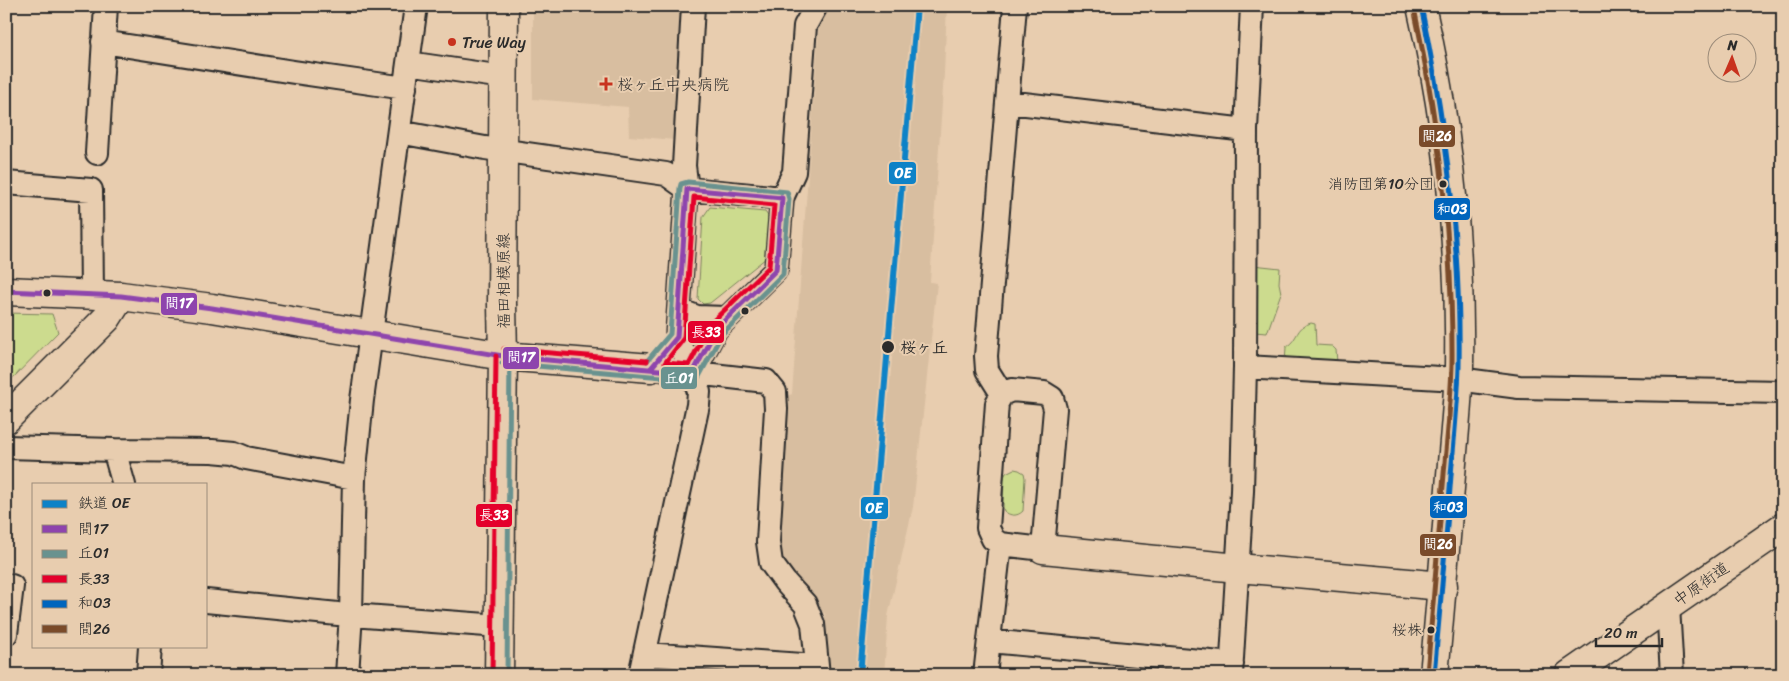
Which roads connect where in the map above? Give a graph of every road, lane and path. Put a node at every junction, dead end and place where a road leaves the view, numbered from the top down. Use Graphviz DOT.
graph roads {
  1 [pos="106,6"];
  2 [pos="416,6"];
  3 [pos="504,6"];
  4 [pos="693,6"];
  5 [pos="816,6"];
  6 [pos="1015,6"];
  7 [pos="1252,6"];
  8 [pos="1421,6"];
  9 [pos="103,42"];
  10 [pos="408,63"];
  11 [pos="504,77"];
  12 [pos="405,88"];
  13 [pos="1008,102"];
  14 [pos="1246,130"];
  15 [pos="399,132"];
  16 [pos="503,150"];
  17 [pos="97,153"];
  18 [pos="6,183"];
  19 [pos="686,189"];
  20 [pos="782,198"];
  21 [pos="6,291"];
  22 [pos="92,295"];
  23 [pos="121,296"];
  24 [pos="679,310"];
  25 [pos="721,323"];
  26 [pos="372,335"];
  27 [pos="677,337"];
  28 [pos="503,356"];
  29 [pos="651,368"];
  30 [pos="1245,368"];
  31 [pos="700,374"];
  32 [pos="1458,379"];
  33 [pos="1783,392"];
  34 [pos="1002,394"];
  35 [pos="6,419"];
  36 [pos="6,447"];
  37 [pos="114,450"];
  38 [pos="354,478"];
  39 [pos="123,483"];
  40 [pos="1783,527"];
  41 [pos="1000,544"];
  42 [pos="1043,549"];
  43 [pos="1238,568"];
  44 [pos="6,585"];
  45 [pos="1442,586"];
  46 [pos="208,601"];
  47 [pos="1668,606"];
  48 [pos="351,614"];
  49 [pos="500,626"];
  50 [pos="6,634"];
  51 [pos="989,641"];
  52 [pos="150,648"];
  53 [pos="642,664"];
  54 [pos="1232,669"];
  55 [pos="818,671"];
  56 [pos="148,675"];
  57 [pos="346,675"];
  58 [pos="499,675"];
  59 [pos="985,675"];
  60 [pos="1434,675"];
  61 [pos="1570,675"];
  62 [pos="1672,675"];
  1 -- 9 [label="street"];
  2 -- 10 [label="street"];
  3 -- 11 [label="main road, 福田相模原線"];
  4 -- 19 [label="street"];
  5 -- 20 [label="street"];
  6 -- 13 [label="street"];
  7 -- 14 [label="street"];
  8 -- 32 [label="main road"];
  9 -- 12 [label="street"];
  9 -- 17 [label="street"];
  10 -- 11 [label="street"];
  10 -- 12 [label="street"];
  11 -- 16 [label="main road, 福田相模原線"];
  12 -- 15 [label="street"];
  13 -- 14 [label="street"];
  13 -- 34 [label="street"];
  14 -- 30 [label="street"];
  15 -- 16 [label="street"];
  15 -- 26 [label="street"];
  16 -- 19 [label="street"];
  16 -- 28 [label="main road, 福田相模原線"];
  18 -- 22 [label="street"];
  19 -- 20 [label="street"];
  19 -- 24 [label="street"];
  20 -- 25 [label="street"];
  21 -- 22 [label="main road"];
  22 -- 23 [label="main road"];
  23 -- 26 [label="main road"];
  23 -- 35 [label="main road"];
  24 -- 25 [label="street"];
  24 -- 27 [label="street"];
  25 -- 31 [label="street"];
  26 -- 28 [label="main road"];
  26 -- 38 [label="street"];
  27 -- 29 [label="street"];
  27 -- 31 [label="street"];
  28 -- 29 [label="main road"];
  28 -- 49 [label="main road, 福田相模原線"];
  29 -- 31 [label="street"];
  30 -- 32 [label="street"];
  30 -- 43 [label="street"];
  31 -- 53 [label="street"];
  31 -- 55 [label="street"];
  32 -- 33 [label="street"];
  32 -- 45 [label="main road"];
  34 -- 41 [label="street"];
  34 -- 42 [label="street"];
  36 -- 37 [label="street"];
  37 -- 38 [label="street"];
  37 -- 39 [label="street"];
  38 -- 48 [label="street"];
  40 -- 47 [label="main road, 中原街道"];
  41 -- 42 [label="street"];
  41 -- 51 [label="street"];
  42 -- 43 [label="main road"];
  43 -- 45 [label="main road"];
  43 -- 54 [label="street"];
  44 -- 50 [label="street"];
  45 -- 60 [label="main road"];
  46 -- 48 [label="street"];
  47 -- 61 [label="main road, 中原街道"];
  47 -- 62 [label="street"];
  48 -- 49 [label="street"];
  48 -- 57 [label="street"];
  49 -- 58 [label="main road, 福田相模原線"];
  51 -- 54 [label="street"];
  51 -- 59 [label="street"];
  52 -- 56 [label="street"];
  53 -- 55 [label="street"];
}
